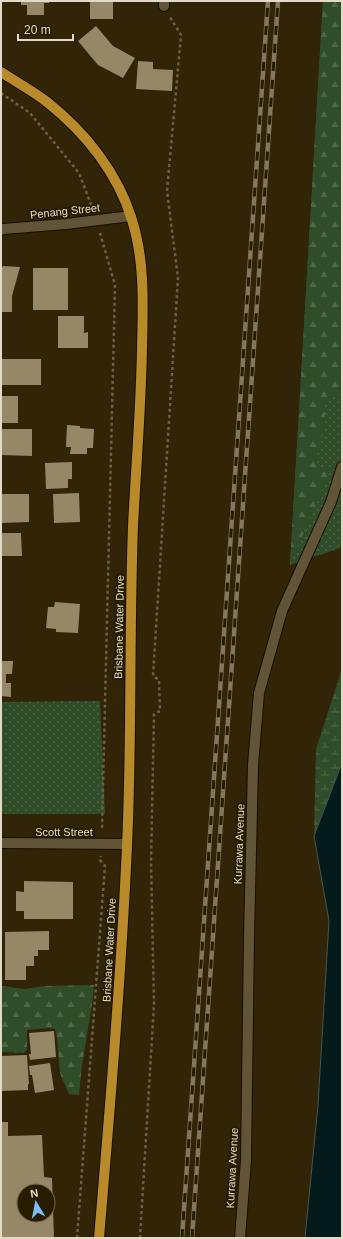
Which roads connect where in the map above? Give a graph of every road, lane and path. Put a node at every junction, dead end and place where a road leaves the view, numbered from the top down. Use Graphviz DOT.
graph roads {
  1 [pos="164,4"];
  2 [pos="1,72"];
  3 [pos="1,93"];
  4 [pos="131,216"];
  5 [pos="97,220"];
  6 [pos="1,230"];
  7 [pos="342,467"];
  8 [pos="1,843"];
  9 [pos="101,844"];
  10 [pos="127,844"];
  11 [pos="77,1238"];
  12 [pos="99,1238"];
  13 [pos="140,1238"];
  14 [pos="240,1238"];
  1 -- 13 [label="path"];
  2 -- 4 [label="main road, Brisbane Water Drive"];
  3 -- 5 [label="path"];
  4 -- 5 [label="street, Penang Street"];
  4 -- 10 [label="main road, Brisbane Water Drive"];
  5 -- 6 [label="street, Penang Street"];
  5 -- 9 [label="path"];
  7 -- 14 [label="street, Kurrawa Avenue"];
  8 -- 9 [label="street, Scott Street"];
  9 -- 10 [label="street, Scott Street"];
  9 -- 11 [label="path"];
  10 -- 12 [label="main road, Brisbane Water Drive"];
}
